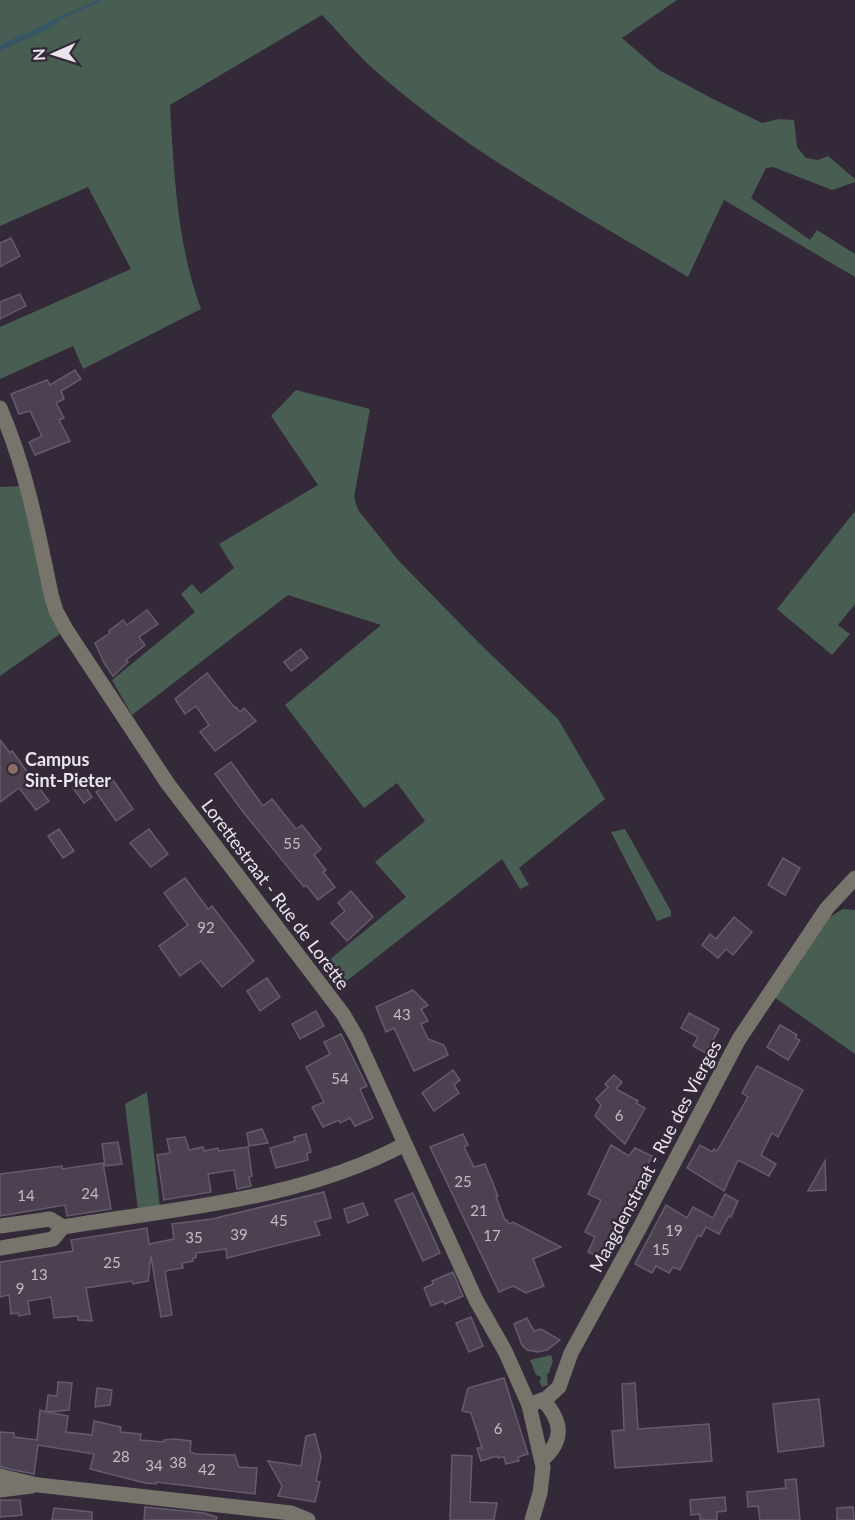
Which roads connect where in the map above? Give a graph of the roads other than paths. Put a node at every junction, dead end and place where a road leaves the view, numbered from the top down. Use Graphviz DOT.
graph roads {
  1 [pos="0,408"];
  2 [pos="853,884"];
  3 [pos="405,1144"];
  4 [pos="0,1226"];
  5 [pos="63,1227"];
  6 [pos="0,1248"];
  7 [pos="536,1403"];
  8 [pos="542,1460"];
  9 [pos="0,1476"];
  10 [pos="38,1485"];
  11 [pos="0,1490"];
  12 [pos="308,1520"];
  13 [pos="532,1520"];
  1 -- 3 [label="street, Lorettestraat - Rue de Lorette"];
  2 -- 7 [label="street, Maagdenstraat - Rue des Vierges"];
  3 -- 5 [label="street"];
  3 -- 7 [label="street, Lorettestraat - Rue de Lorette"];
  4 -- 5 [label="street"];
  5 -- 6 [label="street"];
  7 -- 8 [label="street, Lorettestraat - Rue de Lorette"];
  7 -- 8 [label="street"];
  8 -- 13 [label="street"];
  9 -- 10 [label="street"];
  10 -- 11 [label="street"];
  10 -- 12 [label="street"];
}
